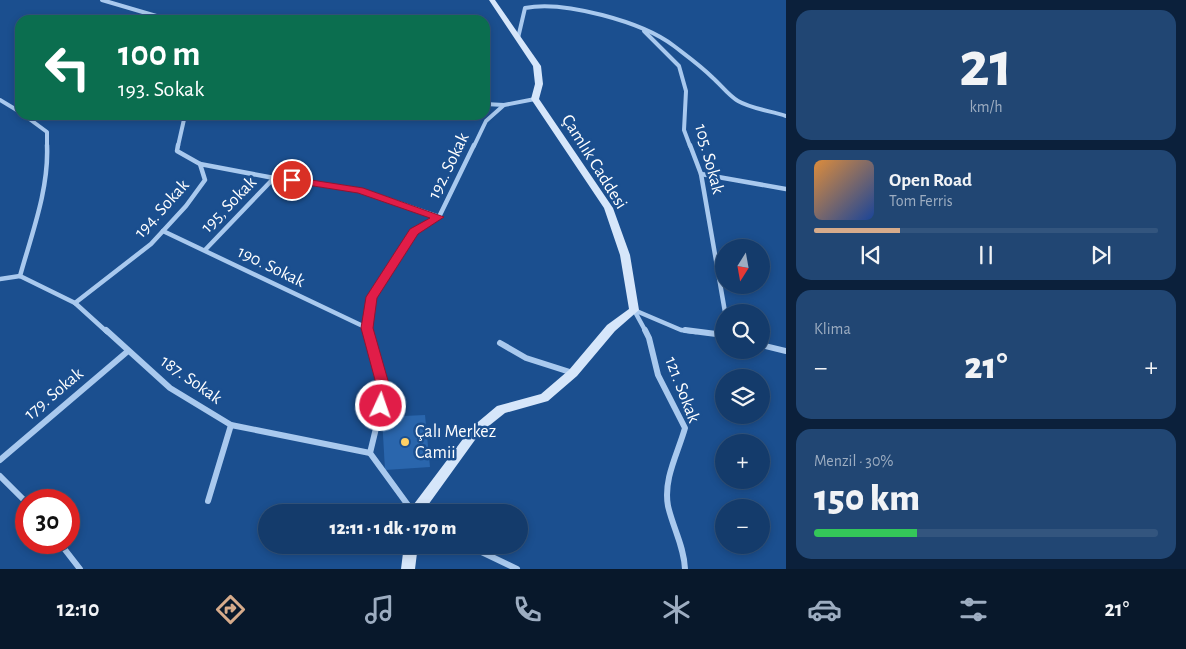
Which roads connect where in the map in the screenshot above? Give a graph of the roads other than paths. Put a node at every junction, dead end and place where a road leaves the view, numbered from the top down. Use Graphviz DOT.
graph roads {
  1 [pos="102,0"];
  2 [pos="492,0"];
  3 [pos="153,15"];
  4 [pos="640,27"];
  5 [pos="518,38"];
  6 [pos="535,99"];
  7 [pos="0,100"];
  8 [pos="490,104"];
  9 [pos="504,105"];
  10 [pos="15,109"];
  11 [pos="786,116"];
  12 [pos="490,117"];
  13 [pos="31,120"];
  14 [pos="184,120"];
  15 [pos="487,120"];
  16 [pos="200,164"];
  17 [pos="701,174"];
  18 [pos="274,178"];
  19 [pos="786,189"];
  20 [pos="439,217"];
  21 [pos="163,231"];
  22 [pos="205,250"];
  23 [pos="20,276"];
  24 [pos="0,279"];
  25 [pos="74,303"];
  26 [pos="724,304"];
  27 [pos="634,310"];
  28 [pos="367,328"];
  29 [pos="715,334"];
  30 [pos="500,343"];
  31 [pos="770,347"];
  32 [pos="128,351"];
  33 [pos="786,351"];
  34 [pos="573,373"];
  35 [pos="231,425"];
  36 [pos="370,453"];
  37 [pos="0,460"];
  38 [pos="0,476"];
  39 [pos="15,491"];
  40 [pos="208,501"];
  41 [pos="408,504"];
  42 [pos="420,504"];
  43 [pos="68,554"];
  44 [pos="410,554"];
  45 [pos="486,554"];
  46 [pos="80,569"];
  47 [pos="408,569"];
  48 [pos="517,569"];
  49 [pos="685,569"];
  1 -- 3 [label="street"];
  2 -- 5 [label="street"];
  4 -- 5 [label="street"];
  4 -- 11 [label="street"];
  4 -- 17 [label="street, 105. Sokak"];
  5 -- 6 [label="street"];
  6 -- 9 [label="street"];
  6 -- 27 [label="street, Çamlık Caddesi"];
  7 -- 10 [label="street"];
  8 -- 9 [label="street"];
  9 -- 12 [label="street, 192. Sokak"];
  13 -- 23 [label="street"];
  14 -- 16 [label="street, 194. Sokak"];
  15 -- 20 [label="street, 192. Sokak"];
  16 -- 18 [label="street"];
  16 -- 21 [label="street, 194. Sokak"];
  17 -- 19 [label="street"];
  17 -- 26 [label="street, 105. Sokak"];
  18 -- 20 [label="street"];
  18 -- 22 [label="street, 195, Sokak"];
  20 -- 28 [label="street"];
  21 -- 22 [label="street, 190. Sokak"];
  21 -- 25 [label="street, 194. Sokak"];
  22 -- 28 [label="street, 190. Sokak"];
  23 -- 24 [label="street"];
  23 -- 25 [label="street, 187. Sokak"];
  25 -- 32 [label="street, 187. Sokak"];
  27 -- 29 [label="street"];
  27 -- 34 [label="street"];
  27 -- 49 [label="street, 121. Sokak"];
  28 -- 36 [label="street"];
  30 -- 34 [label="street"];
  31 -- 33 [label="street"];
  32 -- 35 [label="street, 187. Sokak"];
  32 -- 37 [label="street, 179. Sokak"];
  34 -- 42 [label="street"];
  35 -- 36 [label="street, 187. Sokak"];
  35 -- 40 [label="street"];
  36 -- 41 [label="street"];
  38 -- 39 [label="street"];
  43 -- 46 [label="street"];
  44 -- 47 [label="street"];
  45 -- 48 [label="street"];
}
